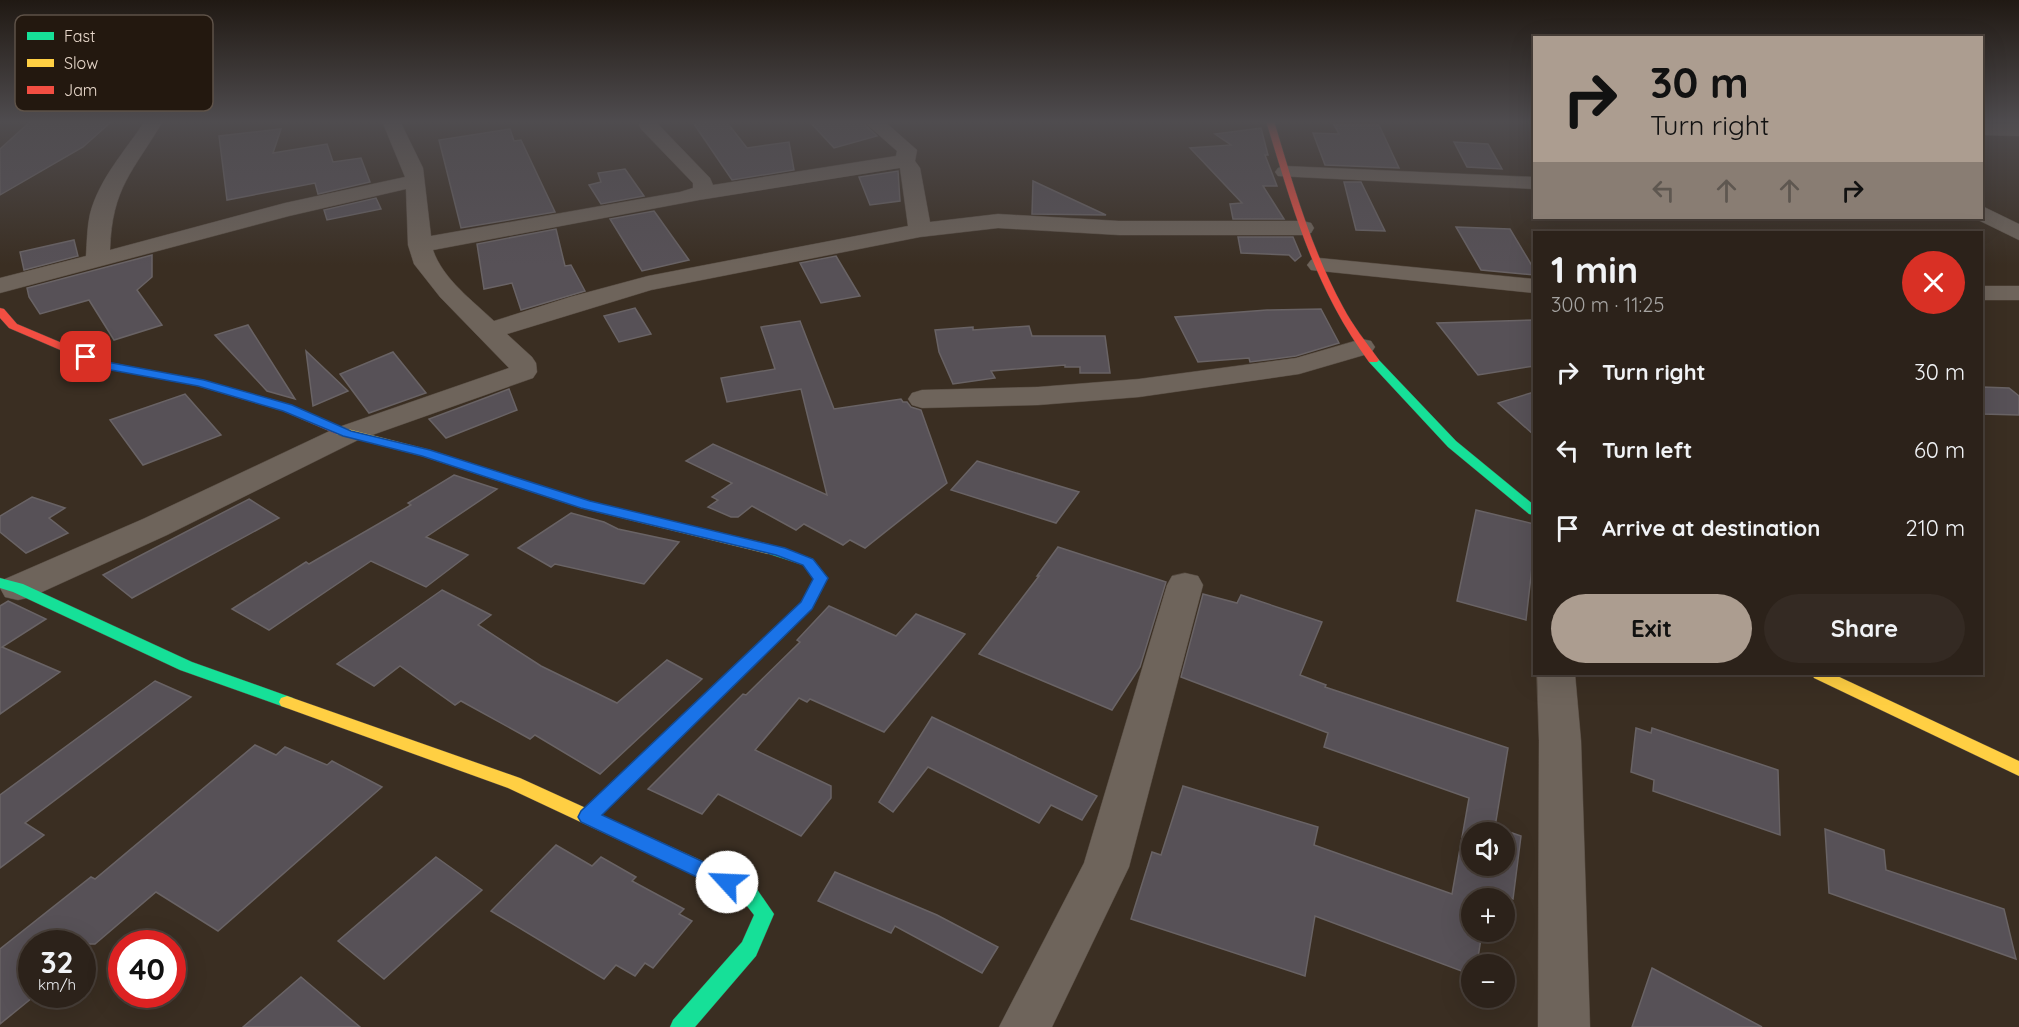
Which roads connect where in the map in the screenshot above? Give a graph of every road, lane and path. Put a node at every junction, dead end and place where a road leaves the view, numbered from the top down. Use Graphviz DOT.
graph roads {
  1 [pos="121,169"];
  2 [pos="411,169"];
  3 [pos="692,169"];
  4 [pos="854,169"];
  5 [pos="910,169"];
  6 [pos="1284,169"];
  7 [pos="1285,172"];
  8 [pos="416,181"];
  9 [pos="1533,183"];
  10 [pos="697,194"];
  11 [pos="1983,214"];
  12 [pos="1303,228"];
  13 [pos="920,230"];
  14 [pos="2019,233"];
  15 [pos="420,245"];
  16 [pos="97,260"];
  17 [pos="1319,265"];
  18 [pos="0,286"];
  19 [pos="1533,286"];
  20 [pos="1983,293"];
  21 [pos="2019,293"];
  22 [pos="0,311"];
  23 [pos="490,331"];
  24 [pos="1362,347"];
  25 [pos="922,399"];
  26 [pos="347,434"];
  27 [pos="1533,510"];
  28 [pos="1185,585"];
  29 [pos="9,586"];
  30 [pos="1556,675"];
  31 [pos="1822,675"];
  32 [pos="2019,769"];
  33 [pos="588,817"];
  34 [pos="681,1027"];
  35 [pos="1025,1027"];
  36 [pos="1564,1027"];
  1 -- 16 [label="street"];
  2 -- 8 [label="street"];
  3 -- 10 [label="street"];
  4 -- 10 [label="street"];
  5 -- 13 [label="street"];
  6 -- 7 [label="street"];
  7 -- 9 [label="street"];
  7 -- 12 [label="street"];
  8 -- 15 [label="street"];
  8 -- 16 [label="street"];
  10 -- 15 [label="street"];
  11 -- 14 [label="street"];
  12 -- 13 [label="street"];
  12 -- 17 [label="street"];
  13 -- 23 [label="street"];
  15 -- 23 [label="street"];
  16 -- 18 [label="street"];
  17 -- 19 [label="street"];
  17 -- 24 [label="street"];
  20 -- 21 [label="street"];
  22 -- 26 [label="street"];
  23 -- 26 [label="street"];
  24 -- 25 [label="street"];
  24 -- 27 [label="street"];
  26 -- 29 [label="street"];
  26 -- 33 [label="street"];
  28 -- 35 [label="street"];
  29 -- 33 [label="street"];
  30 -- 36 [label="street"];
  31 -- 32 [label="street"];
  33 -- 34 [label="street"];
}
